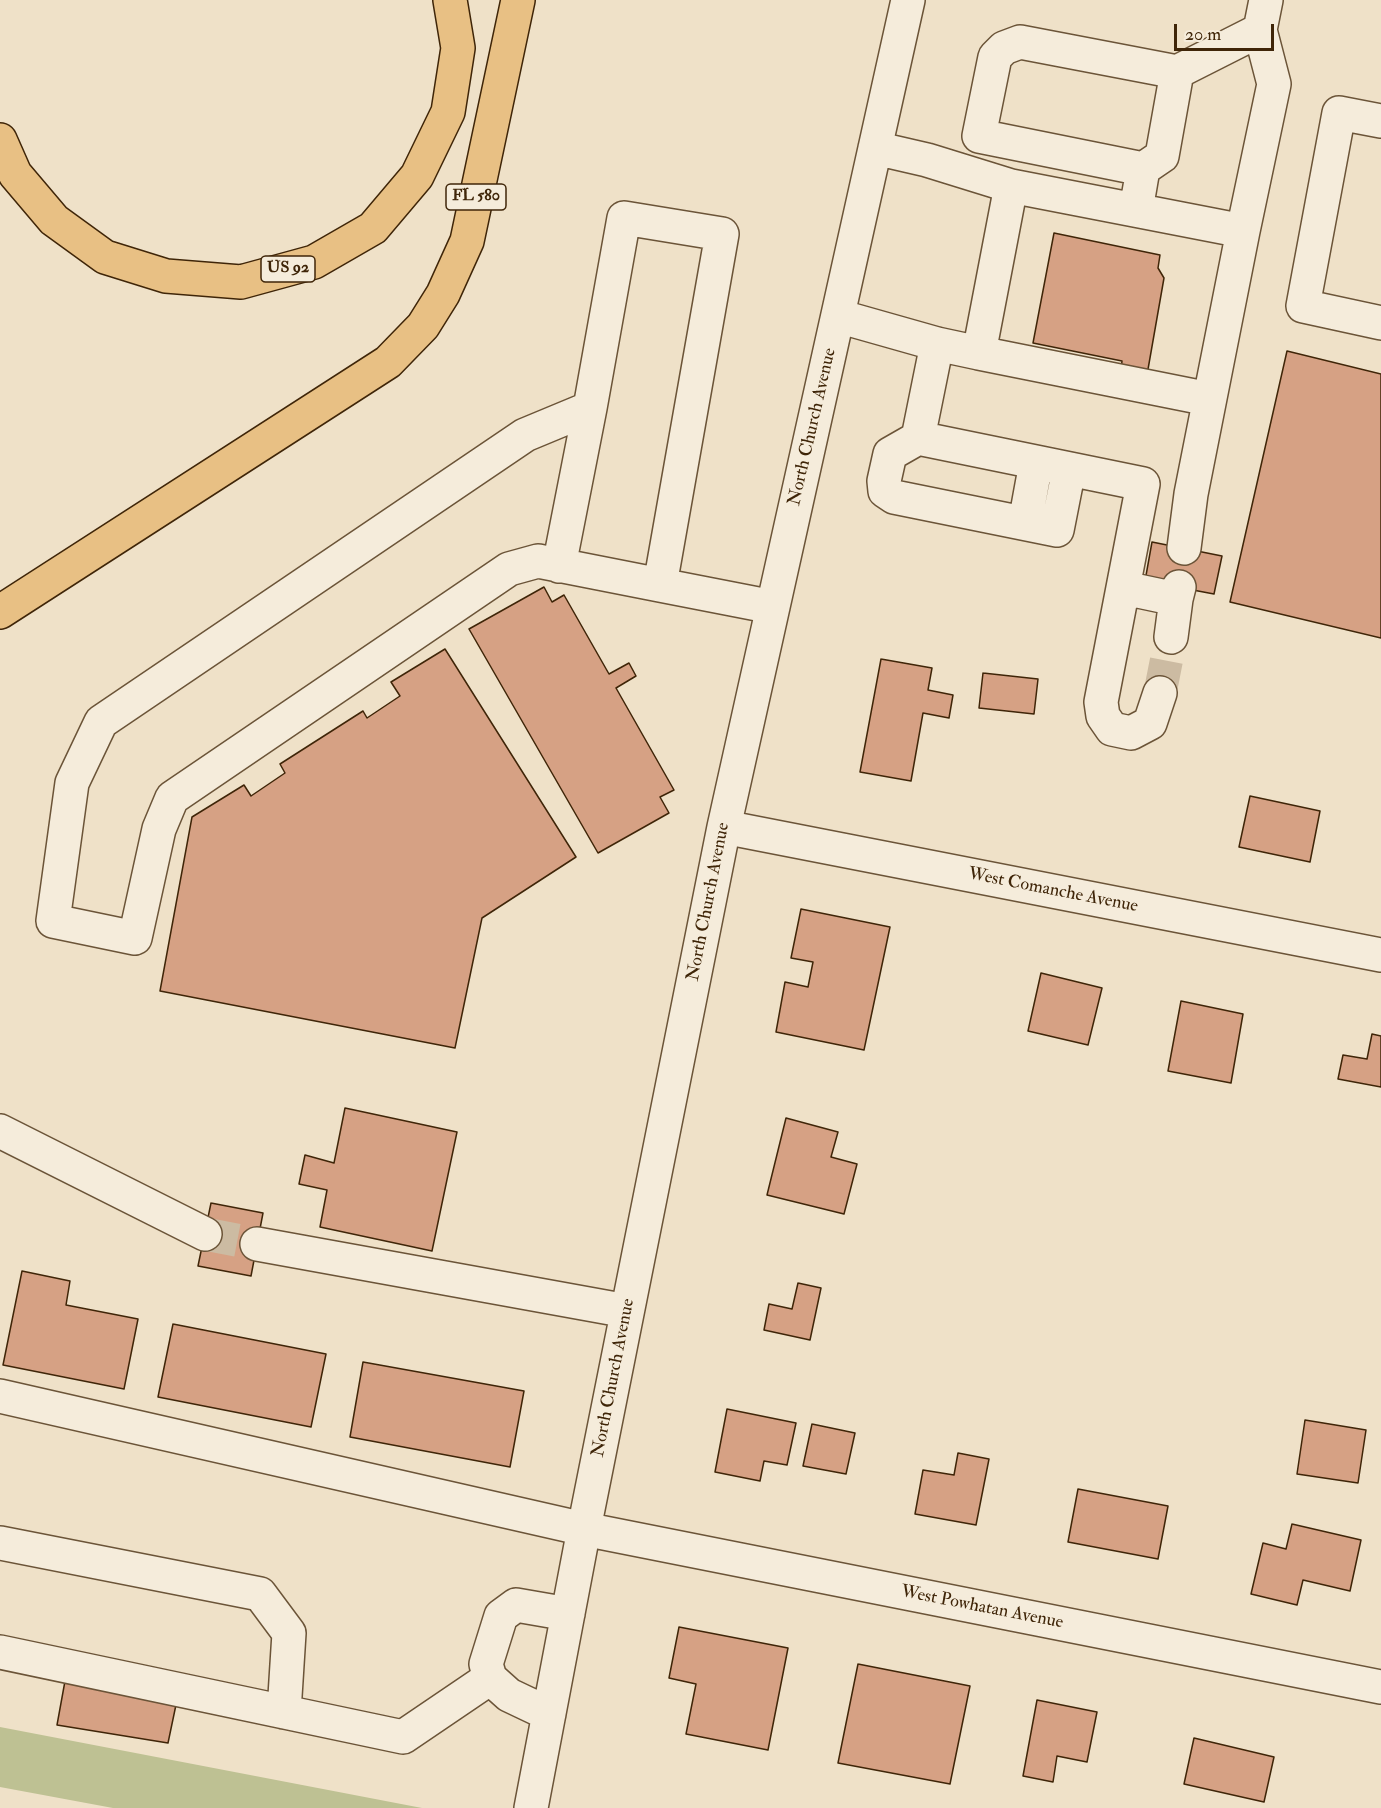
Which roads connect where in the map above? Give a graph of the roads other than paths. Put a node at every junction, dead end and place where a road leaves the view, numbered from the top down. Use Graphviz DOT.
graph roads {
  1 [pos="450,0"];
  2 [pos="908,0"];
  3 [pos="519,4"];
  4 [pos="1263,15"];
  5 [pos="1178,72"];
  6 [pos="1381,121"];
  7 [pos="0,140"];
  8 [pos="875,148"];
  9 [pos="1054,151"];
  10 [pos="1143,170"];
  11 [pos="1011,186"];
  12 [pos="1046,193"];
  13 [pos="1136,210"];
  14 [pos="1243,231"];
  15 [pos="838,316"];
  16 [pos="1381,323"];
  17 [pos="937,344"];
  18 [pos="979,353"];
  19 [pos="1209,399"];
  20 [pos="590,408"];
  21 [pos="918,438"];
  22 [pos="1036,463"];
  23 [pos="1069,469"];
  24 [pos="1143,484"];
  25 [pos="1191,494"];
  26 [pos="1025,524"];
  27 [pos="1184,548"];
  28 [pos="559,566"];
  29 [pos="660,585"];
  30 [pos="1124,588"];
  31 [pos="773,607"];
  32 [pos="0,612"];
  33 [pos="1171,637"];
  34 [pos="1160,693"];
  35 [pos="724,827"];
  36 [pos="1381,955"];
  37 [pos="0,1131"];
  38 [pos="205,1234"];
  39 [pos="257,1244"];
  40 [pos="627,1311"];
  41 [pos="0,1396"];
  42 [pos="584,1529"];
  43 [pos="0,1544"];
  44 [pos="568,1614"];
  45 [pos="0,1652"];
  46 [pos="490,1678"];
  47 [pos="1381,1688"];
  48 [pos="284,1712"];
  49 [pos="549,1714"];
  50 [pos="531,1808"];
  1 -- 7 [label="main road, US 92"];
  2 -- 8 [label="street, North Church Avenue"];
  3 -- 32 [label="main road, FL 580"];
  4 -- 5 [label="street"];
  4 -- 14 [label="street"];
  5 -- 9 [label="street"];
  5 -- 10 [label="street"];
  6 -- 16 [label="street"];
  8 -- 11 [label="street"];
  8 -- 15 [label="street, North Church Avenue"];
  9 -- 10 [label="street"];
  9 -- 12 [label="street"];
  10 -- 13 [label="street"];
  11 -- 12 [label="street"];
  11 -- 18 [label="street"];
  12 -- 13 [label="street"];
  13 -- 14 [label="street"];
  14 -- 19 [label="street"];
  15 -- 17 [label="street"];
  15 -- 31 [label="street, North Church Avenue"];
  17 -- 18 [label="street"];
  17 -- 21 [label="street"];
  18 -- 19 [label="street"];
  19 -- 25 [label="street"];
  20 -- 28 [label="street"];
  20 -- 28 [label="street"];
  20 -- 29 [label="street"];
  21 -- 22 [label="street"];
  21 -- 26 [label="street"];
  22 -- 23 [label="street"];
  22 -- 26 [label="street"];
  23 -- 24 [label="street"];
  23 -- 26 [label="street"];
  24 -- 25 [label="street"];
  24 -- 30 [label="street"];
  25 -- 27 [label="street"];
  28 -- 29 [label="street"];
  29 -- 31 [label="street"];
  30 -- 33 [label="street"];
  30 -- 34 [label="street"];
  31 -- 35 [label="street, North Church Avenue"];
  35 -- 36 [label="street, West Comanche Avenue"];
  35 -- 40 [label="street, North Church Avenue"];
  37 -- 38 [label="street"];
  39 -- 40 [label="street"];
  40 -- 42 [label="street, North Church Avenue"];
  41 -- 42 [label="street, West Powhatan Avenue"];
  42 -- 44 [label="street, North Church Avenue"];
  42 -- 47 [label="street, West Powhatan Avenue"];
  43 -- 48 [label="street"];
  44 -- 46 [label="street"];
  44 -- 49 [label="street, North Church Avenue"];
  45 -- 48 [label="street"];
  46 -- 48 [label="street"];
  46 -- 49 [label="street"];
  49 -- 50 [label="street, North Church Avenue"];
}
